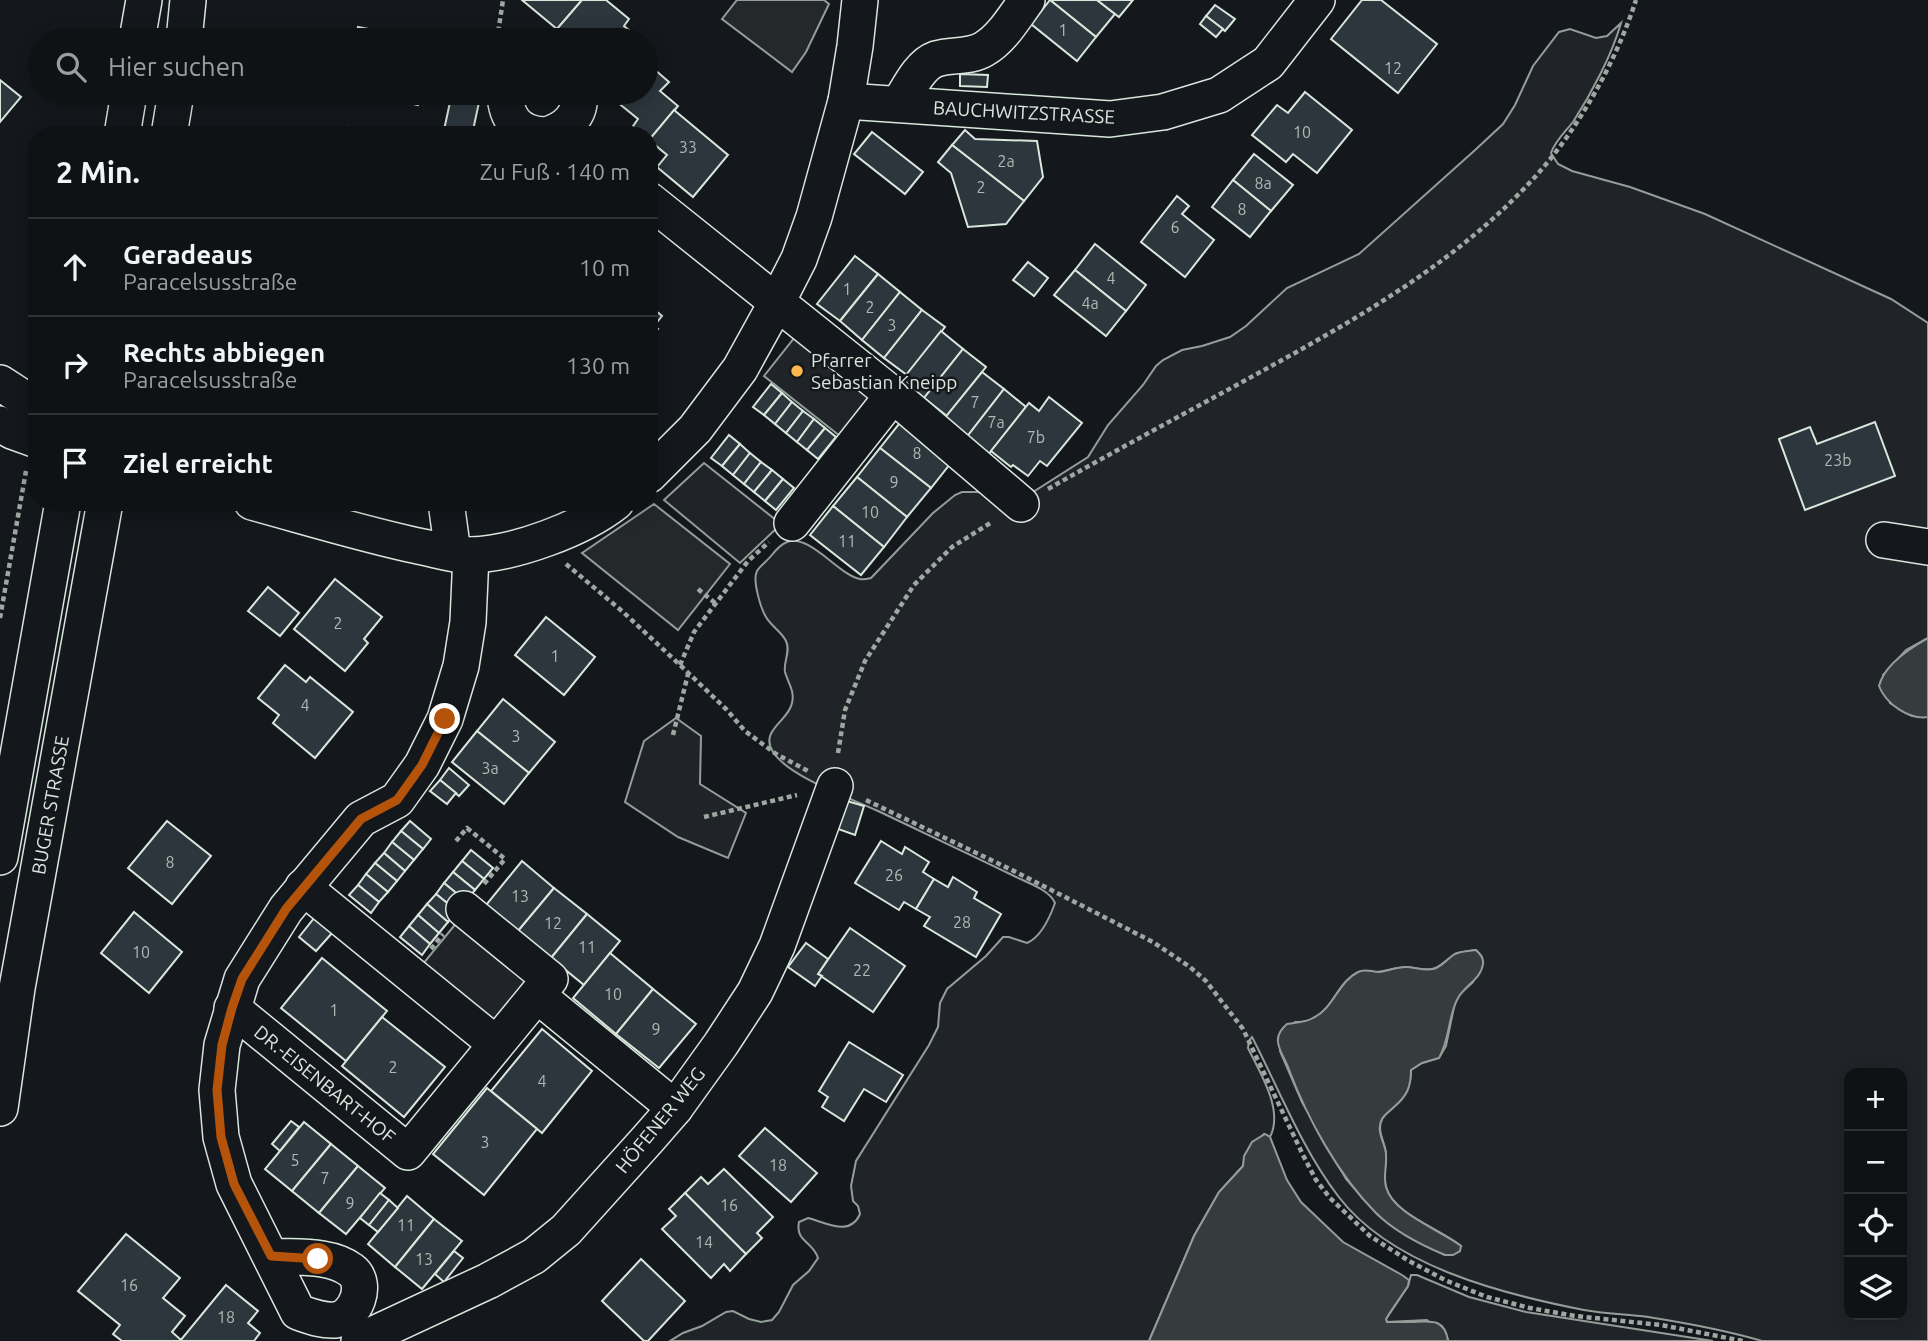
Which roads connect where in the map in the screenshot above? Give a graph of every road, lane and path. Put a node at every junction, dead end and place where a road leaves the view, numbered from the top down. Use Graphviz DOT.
graph roads {
  1 [pos="144,0"];
  2 [pos="188,0"];
  3 [pos="503,0"];
  4 [pos="860,0"];
  5 [pos="1027,0"];
  6 [pos="1317,0"];
  7 [pos="1636,0"];
  8 [pos="139,28"];
  9 [pos="185,28"];
  10 [pos="499,28"];
  11 [pos="846,101"];
  12 [pos="898,104"];
  13 [pos="127,105"];
  14 [pos="174,105"];
  15 [pos="505,105"];
  16 [pos="578,105"];
  17 [pos="124,126"];
  18 [pos="170,126"];
  19 [pos="528,126"];
  20 [pos="557,126"];
  21 [pos="658,207"];
  22 [pos="778,302"];
  23 [pos="0,383"];
  24 [pos="893,395"];
  25 [pos="28,401"];
  26 [pos="0,424"];
  27 [pos="28,437"];
  28 [pos="658,466"];
  29 [pos="22,500"];
  30 [pos="1021,504"];
  31 [pos="61,511"];
  32 [pos="103,511"];
  33 [pos="285,511"];
  34 [pos="449,511"];
  35 [pos="605,511"];
  36 [pos="792,523"];
  37 [pos="546,538"];
  38 [pos="1884,540"];
  39 [pos="1928,547"];
  40 [pos="462,554"];
  41 [pos="698,589"];
  42 [pos="715,603"];
  43 [pos="0,618"];
  44 [pos="680,665"];
  45 [pos="688,673"];
  46 [pos="673,735"];
  47 [pos="835,786"];
  48 [pos="704,817"];
  49 [pos="0,857"];
  50 [pos="303,887"];
  51 [pos="464,909"];
  52 [pos="537,995"];
  53 [pos="232,1008"];
  54 [pos="496,1044"];
  55 [pos="0,1108"];
  56 [pos="675,1108"];
  57 [pos="271,1256"];
  58 [pos="295,1326"];
  59 [pos="361,1329"];
  60 [pos="1744,1341"];
  1 -- 8 [label="street"];
  2 -- 9 [label="street"];
  3 -- 10 [label="path"];
  4 -- 11 [label="street"];
  5 -- 12 [label="street, BAUCHWITZSTRASSE"];
  6 -- 12 [label="street, BAUCHWITZSTRASSE"];
  7 -- 30 [label="path"];
  11 -- 12 [label="street, BAUCHWITZSTRASSE"];
  11 -- 22 [label="street"];
  13 -- 17 [label="street"];
  14 -- 18 [label="street"];
  15 -- 19 [label="street"];
  16 -- 20 [label="street"];
  21 -- 22 [label="street"];
  22 -- 24 [label="street"];
  22 -- 28 [label="street"];
  23 -- 25 [label="street"];
  24 -- 30 [label="street"];
  24 -- 36 [label="street"];
  26 -- 27 [label="street"];
  29 -- 43 [label="path"];
  30 -- 47 [label="path"];
  31 -- 49 [label="street, BUGER STRASSE"];
  32 -- 55 [label="street, BUGER STRASSE"];
  33 -- 40 [label="street"];
  34 -- 40 [label="street"];
  35 -- 37 [label="street"];
  36 -- 42 [label="path"];
  37 -- 40 [label="street"];
  37 -- 44 [label="path"];
  38 -- 39 [label="street"];
  40 -- 50 [label="street"];
  41 -- 42 [label="path"];
  42 -- 44 [label="path"];
  44 -- 45 [label="path"];
  45 -- 46 [label="path"];
  45 -- 47 [label="path"];
  47 -- 48 [label="path"];
  47 -- 56 [label="street, HÖFENER WEG"];
  47 -- 60 [label="path"];
  50 -- 53 [label="street"];
  50 -- 54 [label="street"];
  51 -- 52 [label="street"];
  52 -- 54 [label="street, DR.-EISENBART-HOF"];
  52 -- 56 [label="street"];
  53 -- 54 [label="street, DR.-EISENBART-HOF"];
  53 -- 57 [label="street"];
  56 -- 59 [label="street, HÖFENER WEG"];
  57 -- 58 [label="street"];
  57 -- 59 [label="street"];
  58 -- 59 [label="street, HÖFENER WEG"];
}
